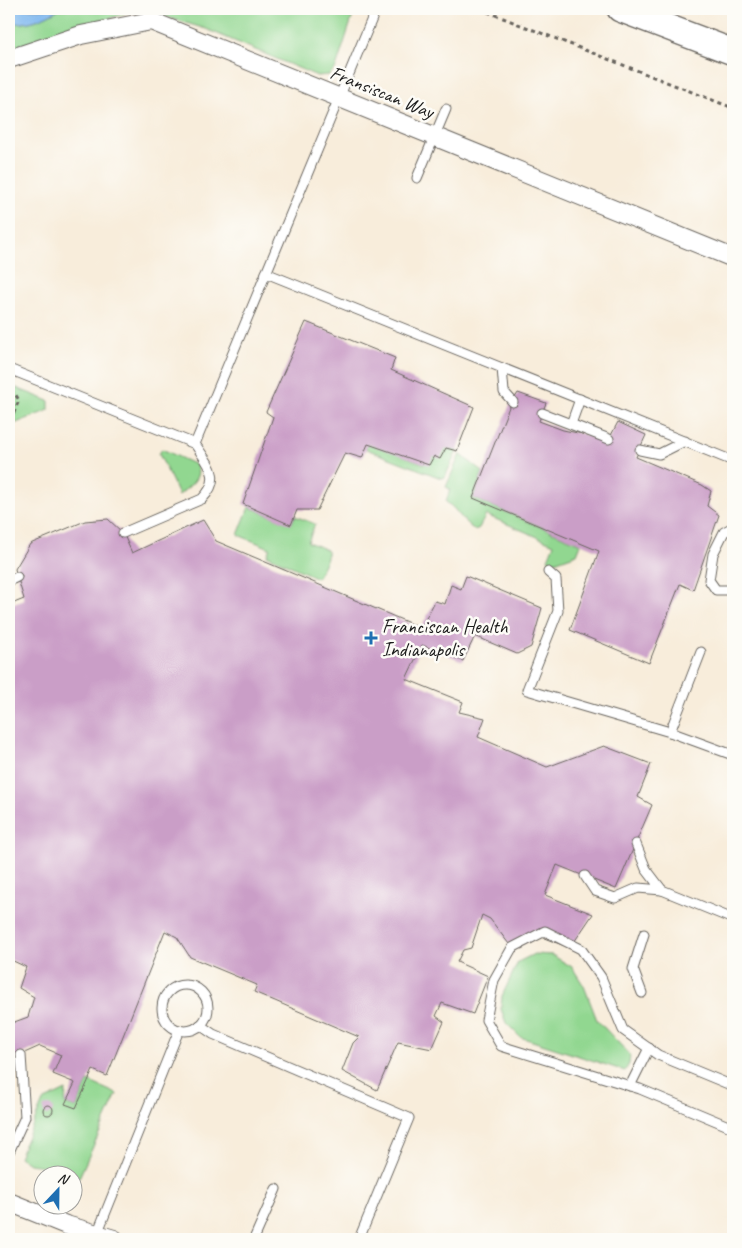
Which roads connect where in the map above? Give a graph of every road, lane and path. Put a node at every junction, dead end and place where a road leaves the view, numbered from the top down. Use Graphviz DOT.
graph roads {
  1 [pos="376,9"];
  2 [pos="480,9"];
  3 [pos="620,9"];
  4 [pos="651,14"];
  5 [pos="733,52"];
  6 [pos="9,59"];
  7 [pos="339,98"];
  8 [pos="733,108"];
  9 [pos="446,109"];
  10 [pos="434,137"];
  11 [pos="417,178"];
  12 [pos="733,258"];
  13 [pos="266,273"];
  14 [pos="502,368"];
  15 [pos="9,369"];
  16 [pos="9,392"];
  17 [pos="580,400"];
  18 [pos="513,402"];
  19 [pos="542,413"];
  20 [pos="9,416"];
  21 [pos="572,424"];
  22 [pos="609,439"];
  23 [pos="685,441"];
  24 [pos="195,444"];
  25 [pos="640,450"];
  26 [pos="733,461"];
  27 [pos="733,527"];
  28 [pos="123,534"];
  29 [pos="548,572"];
  30 [pos="733,590"];
  31 [pos="702,652"];
  32 [pos="670,732"];
  33 [pos="733,755"];
  34 [pos="636,844"];
  35 [pos="585,876"];
  36 [pos="662,890"];
  37 [pos="733,919"];
  38 [pos="644,934"];
  39 [pos="642,993"];
  40 [pos="200,1025"];
  41 [pos="180,1030"];
  42 [pos="649,1048"];
  43 [pos="21,1054"];
  44 [pos="630,1086"];
  45 [pos="733,1086"];
  46 [pos="733,1128"];
  47 [pos="9,1152"];
  48 [pos="276,1189"];
  49 [pos="9,1202"];
  50 [pos="106,1237"];
  51 [pos="254,1239"];
  52 [pos="359,1239"];
  1 -- 7 [label="lane"];
  2 -- 8 [label="path"];
  3 -- 4 [label="main road"];
  4 -- 5 [label="main road"];
  6 -- 7 [label="street, Fransiscan Way"];
  7 -- 10 [label="street, Fransiscan Way"];
  7 -- 13 [label="lane"];
  9 -- 10 [label="lane"];
  10 -- 11 [label="lane"];
  10 -- 12 [label="street, Fransiscan Way"];
  13 -- 14 [label="lane"];
  13 -- 24 [label="lane"];
  14 -- 17 [label="lane"];
  14 -- 18 [label="lane"];
  15 -- 24 [label="lane"];
  16 -- 20 [label="path"];
  17 -- 21 [label="lane"];
  17 -- 23 [label="lane"];
  19 -- 21 [label="lane"];
  21 -- 22 [label="lane"];
  23 -- 25 [label="lane"];
  23 -- 26 [label="lane"];
  24 -- 28 [label="lane"];
  27 -- 30 [label="lane"];
  29 -- 32 [label="lane"];
  31 -- 32 [label="lane"];
  32 -- 33 [label="lane"];
  34 -- 36 [label="lane"];
  35 -- 36 [label="lane"];
  36 -- 37 [label="lane"];
  38 -- 39 [label="lane"];
  40 -- 41 [label="lane"];
  40 -- 41 [label="lane"];
  40 -- 52 [label="lane"];
  41 -- 50 [label="lane"];
  42 -- 44 [label="lane"];
  42 -- 44 [label="lane"];
  42 -- 45 [label="lane"];
  43 -- 47 [label="lane"];
  44 -- 46 [label="lane"];
  48 -- 51 [label="lane"];
  49 -- 50 [label="street"];
}
